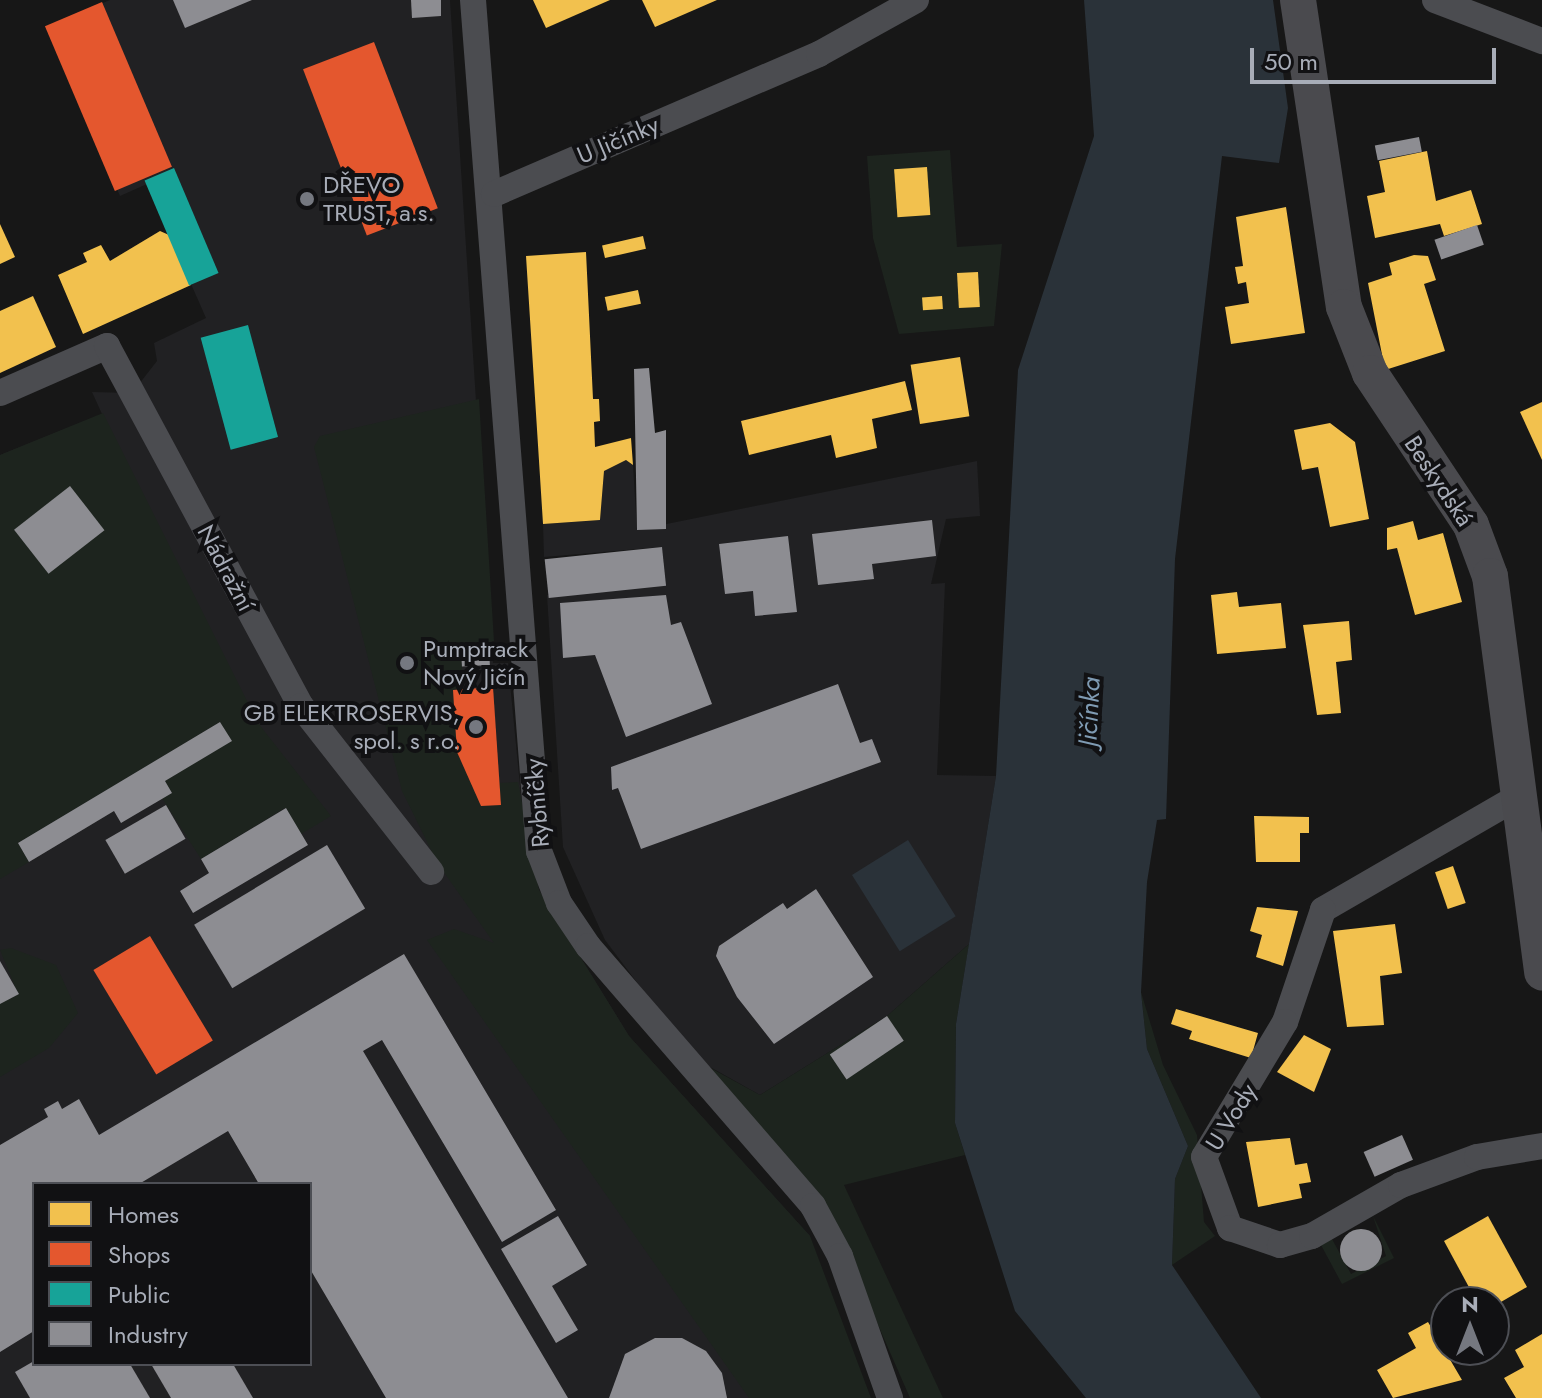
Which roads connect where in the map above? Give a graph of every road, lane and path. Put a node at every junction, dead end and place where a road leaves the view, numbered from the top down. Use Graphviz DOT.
graph roads {
  1 [pos="473,0"];
  2 [pos="916,0"];
  3 [pos="1298,0"];
  4 [pos="1435,0"];
  5 [pos="1542,41"];
  6 [pos="494,194"];
  7 [pos="0,393"];
  8 [pos="1521,795"];
  9 [pos="431,872"];
  10 [pos="1542,973"];
  11 [pos="1542,1146"];
  12 [pos="890,1398"];
  1 -- 6 [label="street"];
  2 -- 6 [label="street, U Jičínky"];
  3 -- 8 [label="street, Beskydská"];
  4 -- 5 [label="street"];
  6 -- 12 [label="street, Rybníčky"];
  7 -- 9 [label="street, Nádražní"];
  8 -- 10 [label="street, Beskydská"];
  8 -- 11 [label="street, U Vody"];
}
